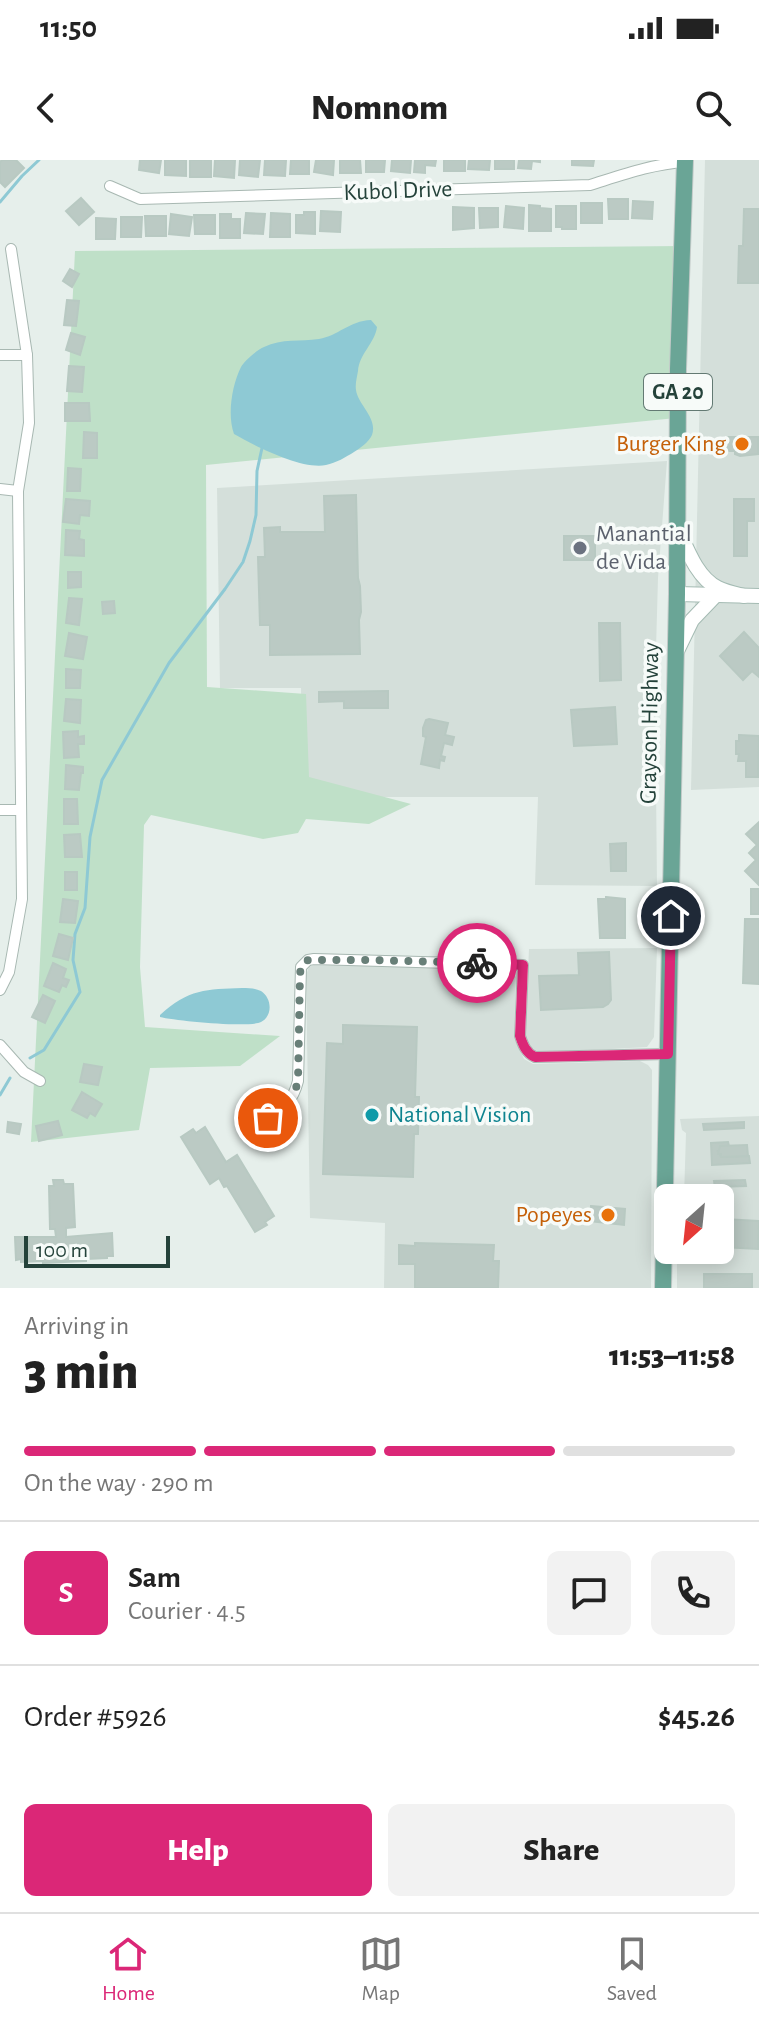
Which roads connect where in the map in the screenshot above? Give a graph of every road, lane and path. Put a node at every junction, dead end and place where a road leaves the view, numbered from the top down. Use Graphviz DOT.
graph roads {
  1 [pos="685,161"];
  2 [pos="110,186"];
  3 [pos="11,249"];
  4 [pos="0,355"];
  5 [pos="27,355"];
  6 [pos="0,489"];
  7 [pos="18,491"];
  8 [pos="678,529"];
  9 [pos="677,594"];
  10 [pos="715,596"];
  11 [pos="751,596"];
  12 [pos="675,654"];
  13 [pos="0,810"];
  14 [pos="21,810"];
  15 [pos="0,990"];
  16 [pos="0,1045"];
  17 [pos="668,1054"];
  18 [pos="40,1081"];
  19 [pos="268,1118"];
  20 [pos="663,1288"];
  1 -- 2 [label="street, Kubol Drive"];
  1 -- 8 [label="main road, Grayson Highway / GA 20"];
  3 -- 5 [label="street"];
  4 -- 5 [label="street"];
  5 -- 7 [label="street"];
  6 -- 7 [label="street"];
  7 -- 14 [label="street"];
  8 -- 9 [label="main road, Grayson Highway / GA 20"];
  8 -- 11 [label="street"];
  9 -- 10 [label="street"];
  9 -- 12 [label="main road, Grayson Highway / GA 20"];
  10 -- 11 [label="street"];
  10 -- 12 [label="street"];
  12 -- 17 [label="main road, Grayson Highway / GA 20"];
  13 -- 14 [label="street"];
  14 -- 15 [label="street"];
  16 -- 18 [label="street"];
  17 -- 19 [label="street"];
  17 -- 20 [label="main road, Grayson Highway / GA 20"];
}
